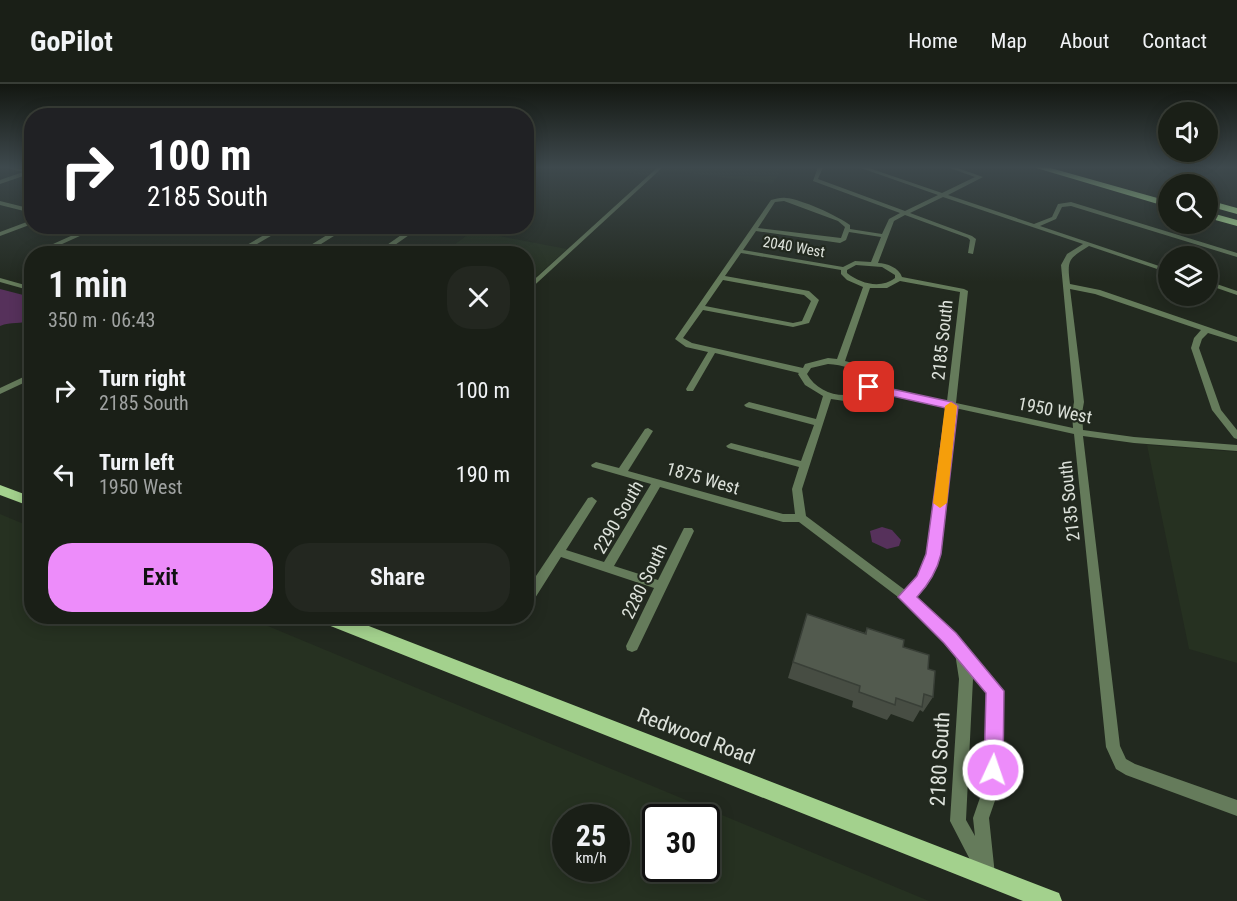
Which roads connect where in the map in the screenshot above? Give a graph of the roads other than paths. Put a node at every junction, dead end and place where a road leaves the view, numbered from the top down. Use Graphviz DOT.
graph roads {
  1 [pos="9,205"];
  2 [pos="619,205"];
  3 [pos="770,205"];
  4 [pos="801,205"];
  5 [pos="883,205"];
  6 [pos="921,205"];
  7 [pos="974,205"];
  8 [pos="1063,205"];
  9 [pos="1070,205"];
  10 [pos="1218,206"];
  11 [pos="24,209"];
  12 [pos="1237,211"];
  13 [pos="904,213"];
  14 [pos="1218,218"];
  15 [pos="1237,223"];
  16 [pos="24,225"];
  17 [pos="1036,225"];
  18 [pos="847,227"];
  19 [pos="754,228"];
  20 [pos="0,234"];
  21 [pos="81,234"];
  22 [pos="270,234"];
  23 [pos="333,234"];
  24 [pos="407,234"];
  25 [pos="884,236"];
  26 [pos="1088,244"];
  27 [pos="54,246"];
  28 [pos="249,246"];
  29 [pos="313,246"];
  30 [pos="389,246"];
  31 [pos="739,251"];
  32 [pos="971,253"];
  33 [pos="1237,255"];
  34 [pos="874,263"];
  35 [pos="1158,267"];
  36 [pos="844,269"];
  37 [pos="720,277"];
  38 [pos="899,279"];
  39 [pos="0,280"];
  40 [pos="534,284"];
  41 [pos="867,285"];
  42 [pos="1067,286"];
  43 [pos="1218,286"];
  44 [pos="24,287"];
  45 [pos="1237,293"];
  46 [pos="700,307"];
  47 [pos="1207,329"];
  48 [pos="1237,340"];
  49 [pos="713,350"];
  50 [pos="840,362"];
  51 [pos="803,371"];
  52 [pos="24,372"];
  53 [pos="24,379"];
  54 [pos="0,384"];
  55 [pos="869,387"];
  56 [pos="690,389"];
  57 [pos="0,391"];
  58 [pos="828,396"];
  59 [pos="749,405"];
  60 [pos="952,406"];
  61 [pos="819,423"];
  62 [pos="648,430"];
  63 [pos="1079,432"];
  64 [pos="1237,436"];
  65 [pos="731,446"];
  66 [pos="1237,448"];
  67 [pos="596,465"];
  68 [pos="805,465"];
  69 [pos="622,472"];
  70 [pos="657,482"];
  71 [pos="0,490"];
  72 [pos="24,499"];
  73 [pos="591,501"];
  74 [pos="801,518"];
  75 [pos="688,531"];
  76 [pos="559,552"];
  77 [pos="607,568"];
  78 [pos="662,586"];
  79 [pos="534,590"];
  80 [pos="906,597"];
  81 [pos="344,624"];
  82 [pos="632,646"];
  83 [pos="961,652"];
  84 [pos="1237,808"];
  85 [pos="987,875"];
  86 [pos="1051,901"];
  1 -- 11 [label="street"];
  2 -- 40 [label="street"];
  3 -- 19 [label="street"];
  4 -- 18 [label="street"];
  5 -- 13 [label="street"];
  6 -- 13 [label="street"];
  7 -- 17 [label="street"];
  8 -- 17 [label="street"];
  9 -- 33 [label="street"];
  10 -- 12 [label="highway"];
  13 -- 25 [label="street"];
  13 -- 32 [label="street"];
  14 -- 15 [label="highway"];
  16 -- 20 [label="street"];
  17 -- 26 [label="street"];
  18 -- 19 [label="street"];
  18 -- 25 [label="street"];
  19 -- 31 [label="street"];
  21 -- 27 [label="street"];
  22 -- 28 [label="street"];
  23 -- 29 [label="street"];
  24 -- 30 [label="street"];
  25 -- 34 [label="street"];
  26 -- 35 [label="street"];
  26 -- 42 [label="street, 2135 South"];
  31 -- 36 [label="street, 2040 West"];
  31 -- 37 [label="street"];
  34 -- 36 [label="street"];
  34 -- 38 [label="street"];
  36 -- 41 [label="street"];
  37 -- 46 [label="street"];
  37 -- 46 [label="street"];
  38 -- 41 [label="street"];
  38 -- 60 [label="street, 2185 South"];
  39 -- 44 [label="street"];
  41 -- 50 [label="street"];
  42 -- 47 [label="street"];
  42 -- 63 [label="street, 2135 South"];
  43 -- 45 [label="street"];
  46 -- 49 [label="street"];
  47 -- 48 [label="street"];
  47 -- 64 [label="street"];
  49 -- 51 [label="street"];
  49 -- 56 [label="street"];
  50 -- 51 [label="street"];
  50 -- 55 [label="street"];
  51 -- 58 [label="street"];
  52 -- 54 [label="street"];
  53 -- 57 [label="street"];
  55 -- 58 [label="street"];
  55 -- 60 [label="street, 1950 West"];
  58 -- 61 [label="street"];
  59 -- 61 [label="street"];
  60 -- 63 [label="street, 1950 West"];
  60 -- 80 [label="street, 2185 South"];
  61 -- 68 [label="street"];
  62 -- 69 [label="street"];
  63 -- 66 [label="street, 1950 West"];
  63 -- 84 [label="street, 2135 South"];
  65 -- 68 [label="street"];
  67 -- 69 [label="street, 1875 West"];
  68 -- 74 [label="street"];
  69 -- 70 [label="street, 1875 West"];
  70 -- 74 [label="street, 1875 West"];
  70 -- 77 [label="street, 2290 South"];
  71 -- 72 [label="main road"];
  73 -- 76 [label="street"];
  74 -- 80 [label="street"];
  75 -- 78 [label="street, 2280 South"];
  76 -- 77 [label="street"];
  76 -- 79 [label="street"];
  77 -- 78 [label="street"];
  78 -- 82 [label="street, 2280 South"];
  80 -- 83 [label="street"];
  81 -- 85 [label="main road, Redwood Road"];
  83 -- 85 [label="street, 2180 South"];
  83 -- 85 [label="street"];
  85 -- 86 [label="main road, Redwood Road"];
}
